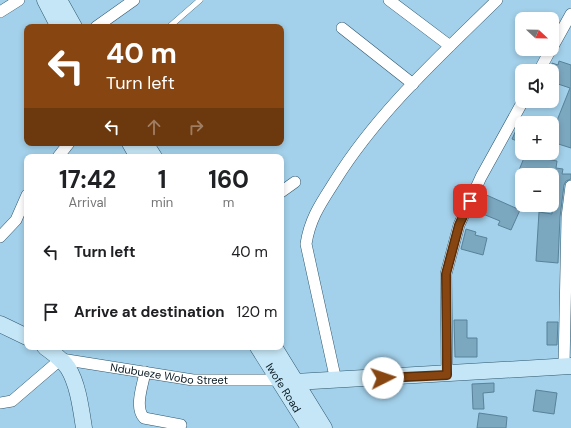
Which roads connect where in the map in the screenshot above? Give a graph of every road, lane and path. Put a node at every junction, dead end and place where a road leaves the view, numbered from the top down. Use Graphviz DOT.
graph roads {
  1 [pos="19,0"];
  2 [pos="45,0"];
  3 [pos="59,0"];
  4 [pos="134,0"];
  5 [pos="200,0"];
  6 [pos="389,0"];
  7 [pos="497,0"];
  8 [pos="0,12"];
  9 [pos="571,14"];
  10 [pos="57,24"];
  11 [pos="72,24"];
  12 [pos="100,24"];
  13 [pos="172,24"];
  14 [pos="342,28"];
  15 [pos="559,35"];
  16 [pos="450,46"];
  17 [pos="413,84"];
  18 [pos="519,108"];
  19 [pos="67,146"];
  20 [pos="60,154"];
  21 [pos="296,182"];
  22 [pos="571,186"];
  23 [pos="284,190"];
  24 [pos="24,202"];
  25 [pos="0,237"];
  26 [pos="0,324"];
  27 [pos="24,336"];
  28 [pos="49,350"];
  29 [pos="260,350"];
  30 [pos="276,350"];
  31 [pos="61,359"];
  32 [pos="567,367"];
  33 [pos="145,372"];
  34 [pos="447,375"];
  35 [pos="279,380"];
  36 [pos="336,381"];
  37 [pos="295,382"];
  38 [pos="0,403"];
  39 [pos="181,425"];
  40 [pos="84,428"];
  41 [pos="309,428"];
  42 [pos="324,428"];
  1 -- 8 [label="street"];
  2 -- 10 [label="street"];
  3 -- 11 [label="street"];
  4 -- 12 [label="street"];
  5 -- 13 [label="lane"];
  6 -- 16 [label="street"];
  7 -- 16 [label="street"];
  9 -- 15 [label="street"];
  14 -- 17 [label="street"];
  16 -- 17 [label="street"];
  17 -- 36 [label="street"];
  18 -- 34 [label="street"];
  19 -- 20 [label="street"];
  21 -- 23 [label="street"];
  22 -- 32 [label="street"];
  24 -- 25 [label="street"];
  26 -- 27 [label="street"];
  28 -- 31 [label="street"];
  29 -- 35 [label="street, Iwofe Road"];
  30 -- 37 [label="street, Iwofe Road"];
  31 -- 33 [label="street, Ndubueze Wobo Street"];
  31 -- 38 [label="street"];
  31 -- 40 [label="street"];
  32 -- 34 [label="street"];
  33 -- 35 [label="street, Ndubueze Wobo Street"];
  33 -- 39 [label="street"];
  34 -- 36 [label="street"];
  35 -- 41 [label="street, Iwofe Road"];
  36 -- 37 [label="street"];
  37 -- 42 [label="street, Iwofe Road"];
}
